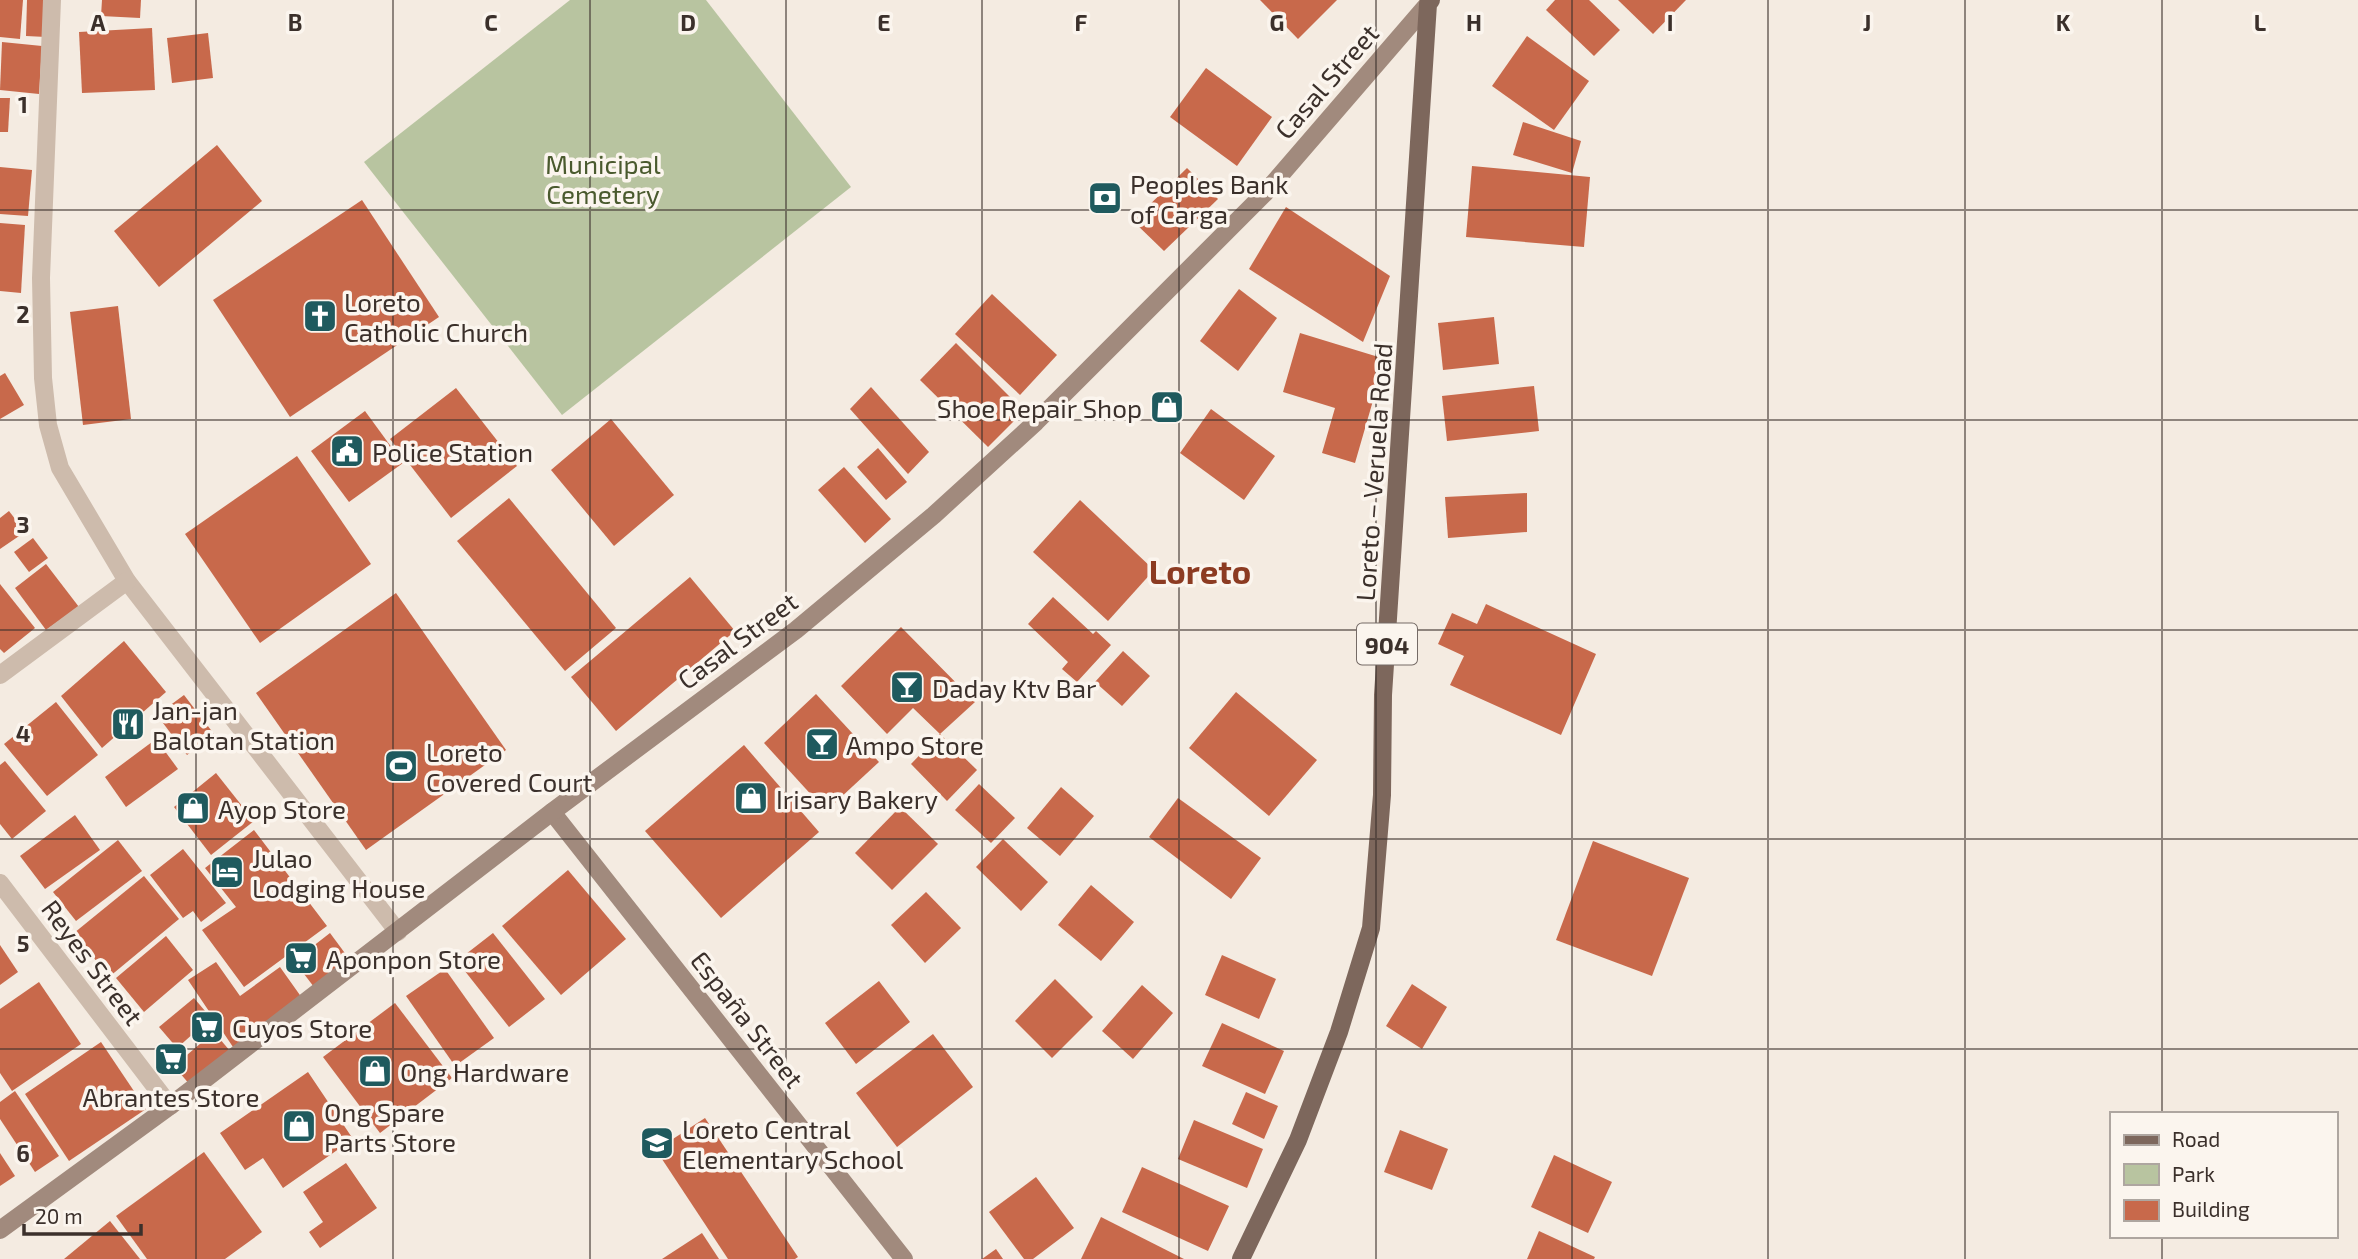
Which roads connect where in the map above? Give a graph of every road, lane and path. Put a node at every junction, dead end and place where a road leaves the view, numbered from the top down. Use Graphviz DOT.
graph roads {
  1 [pos="52,0"];
  2 [pos="1430,2"];
  3 [pos="127,581"];
  4 [pos="0,675"];
  5 [pos="552,811"];
  6 [pos="0,883"];
  7 [pos="398,932"];
  8 [pos="170,1106"];
  9 [pos="0,1230"];
  10 [pos="904,1259"];
  11 [pos="1241,1259"];
  1 -- 3 [label="street"];
  2 -- 5 [label="street, Casal Street"];
  2 -- 11 [label="main road, Loreto – Veruela Road / 904"];
  3 -- 4 [label="street"];
  3 -- 7 [label="street"];
  5 -- 7 [label="street, Casal Street"];
  5 -- 10 [label="street, España Street"];
  6 -- 8 [label="street, Reyes Street"];
  7 -- 8 [label="street, Casal Street"];
  8 -- 9 [label="street, Casal Street"];
}
